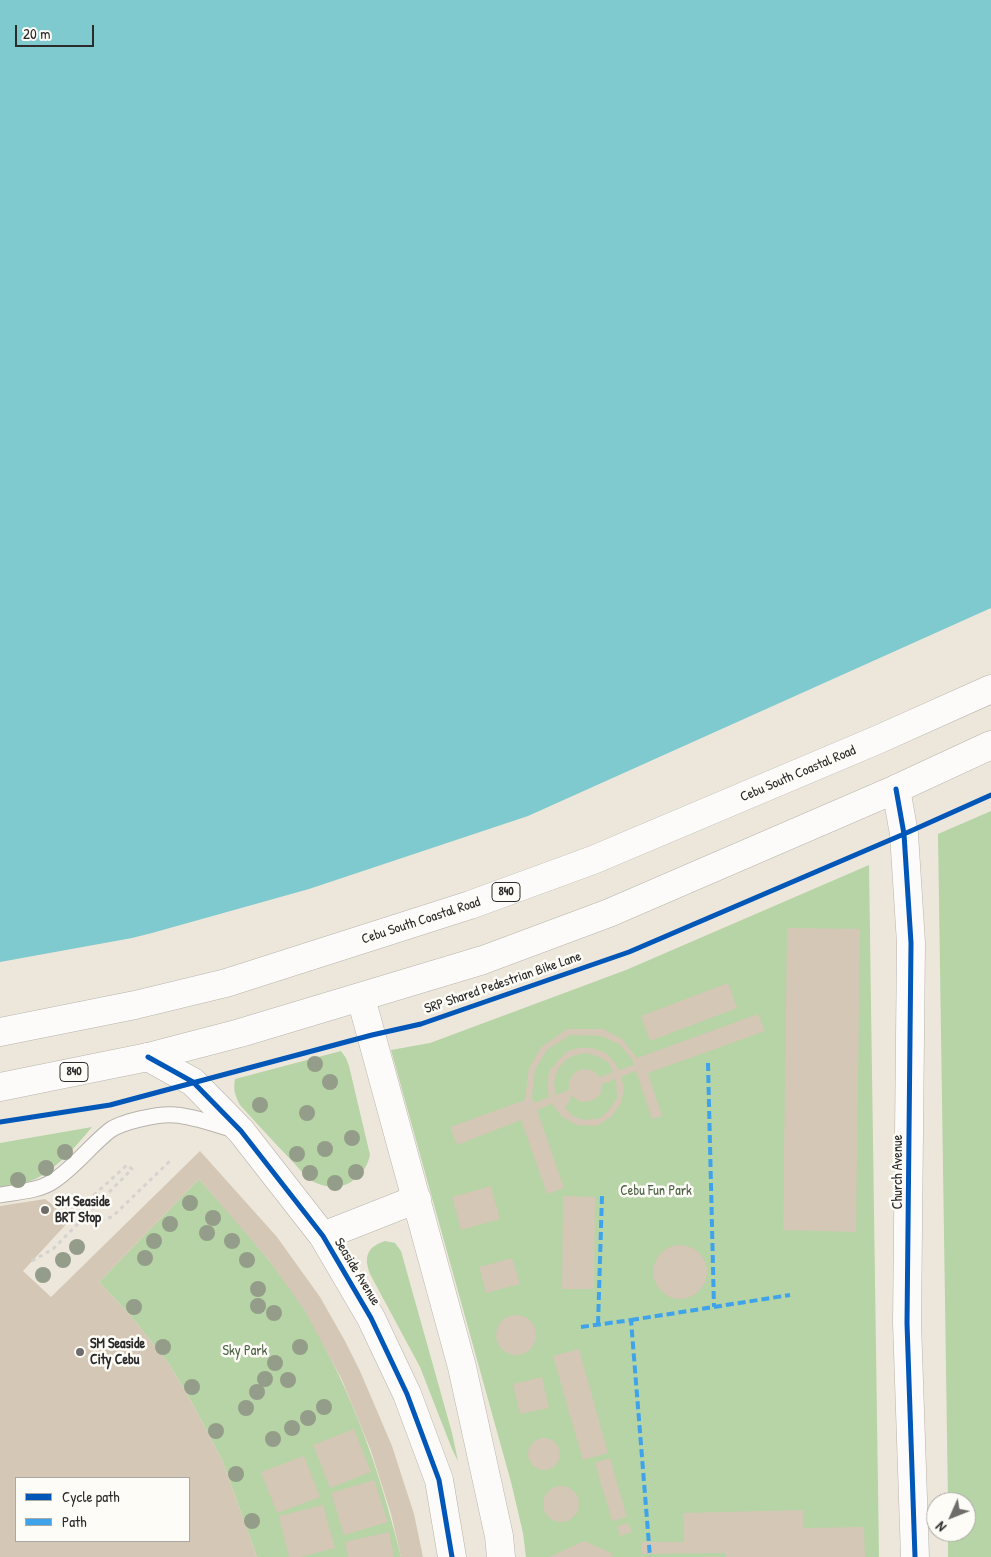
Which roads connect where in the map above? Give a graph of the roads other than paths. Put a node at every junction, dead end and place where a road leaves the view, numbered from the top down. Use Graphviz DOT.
graph roads {
  1 [pos="991,689"];
  2 [pos="991,745"];
  3 [pos="896,789"];
  4 [pos="361,998"];
  5 [pos="0,1032"];
  6 [pos="148,1057"];
  7 [pos="0,1087"];
  8 [pos="241,1131"];
  9 [pos="0,1195"];
  10 [pos="417,1200"];
  11 [pos="323,1236"];
  12 [pos="452,1557"];
  13 [pos="502,1557"];
  14 [pos="915,1557"];
  1 -- 5 [label="main road, Cebu South Coastal Road / 840"];
  2 -- 3 [label="main road, 840"];
  3 -- 4 [label="main road, 840"];
  3 -- 14 [label="main road, Church Avenue"];
  4 -- 6 [label="main road, 840"];
  4 -- 10 [label="main road"];
  6 -- 7 [label="main road, 840"];
  6 -- 8 [label="main road, Seaside Avenue"];
  8 -- 9 [label="lane"];
  8 -- 11 [label="main road, Seaside Avenue"];
  10 -- 11 [label="main road"];
  10 -- 13 [label="main road"];
  11 -- 12 [label="main road, Seaside Avenue"];
}
